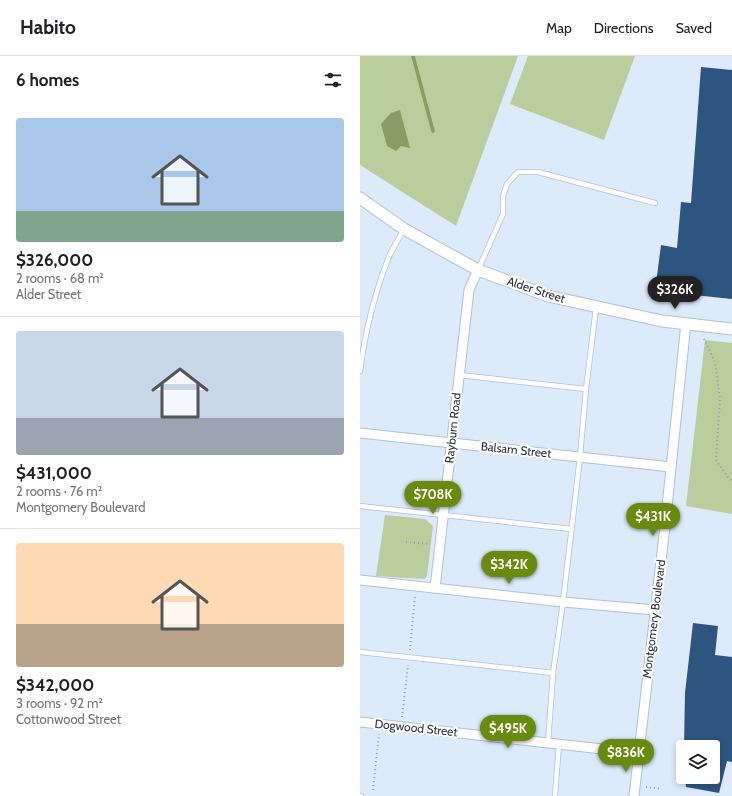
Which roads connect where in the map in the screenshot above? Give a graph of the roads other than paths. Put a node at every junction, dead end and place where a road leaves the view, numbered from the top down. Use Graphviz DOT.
graph roads {
  1 [pos="360,198"];
  2 [pos="655,203"];
  3 [pos="404,229"];
  4 [pos="478,270"];
  5 [pos="596,306"];
  6 [pos="686,323"];
  7 [pos="732,329"];
  8 [pos="360,371"];
  9 [pos="459,375"];
  10 [pos="586,389"];
  11 [pos="360,434"];
  12 [pos="451,444"];
  13 [pos="580,457"];
  14 [pos="671,467"];
  15 [pos="360,506"];
  16 [pos="444,516"];
  17 [pos="571,529"];
  18 [pos="360,580"];
  19 [pos="435,588"];
  20 [pos="563,602"];
  21 [pos="655,610"];
  22 [pos="360,652"];
  23 [pos="553,673"];
  24 [pos="360,722"];
  25 [pos="548,743"];
  26 [pos="559,744"];
  27 [pos="638,753"];
  28 [pos="554,796"];
  29 [pos="634,796"];
  1 -- 3 [label="street, Alder Street"];
  2 -- 4 [label="lane"];
  3 -- 4 [label="street, Alder Street"];
  3 -- 8 [label="lane"];
  4 -- 5 [label="street, Alder Street"];
  4 -- 9 [label="street, Rayburn Road"];
  5 -- 6 [label="street, Alder Street"];
  5 -- 10 [label="lane"];
  6 -- 7 [label="street, Alder Street"];
  6 -- 14 [label="street, Montgomery Boulevard"];
  9 -- 10 [label="lane"];
  9 -- 12 [label="street, Rayburn Road"];
  10 -- 13 [label="lane"];
  11 -- 12 [label="street, Balsam Street"];
  12 -- 13 [label="street, Balsam Street"];
  12 -- 16 [label="street, Rayburn Road"];
  13 -- 14 [label="street, Balsam Street"];
  13 -- 17 [label="lane"];
  14 -- 21 [label="street, Montgomery Boulevard"];
  15 -- 16 [label="lane"];
  16 -- 17 [label="lane"];
  16 -- 19 [label="street, Rayburn Road"];
  17 -- 20 [label="lane"];
  18 -- 19 [label="street"];
  19 -- 20 [label="street"];
  20 -- 21 [label="street"];
  20 -- 23 [label="lane"];
  21 -- 27 [label="street, Montgomery Boulevard"];
  22 -- 23 [label="lane"];
  23 -- 25 [label="lane"];
  24 -- 25 [label="street, Dogwood Street"];
  25 -- 26 [label="street, Dogwood Street"];
  26 -- 27 [label="street, Dogwood Street"];
  26 -- 28 [label="lane"];
  27 -- 29 [label="street, Montgomery Boulevard"];
}
